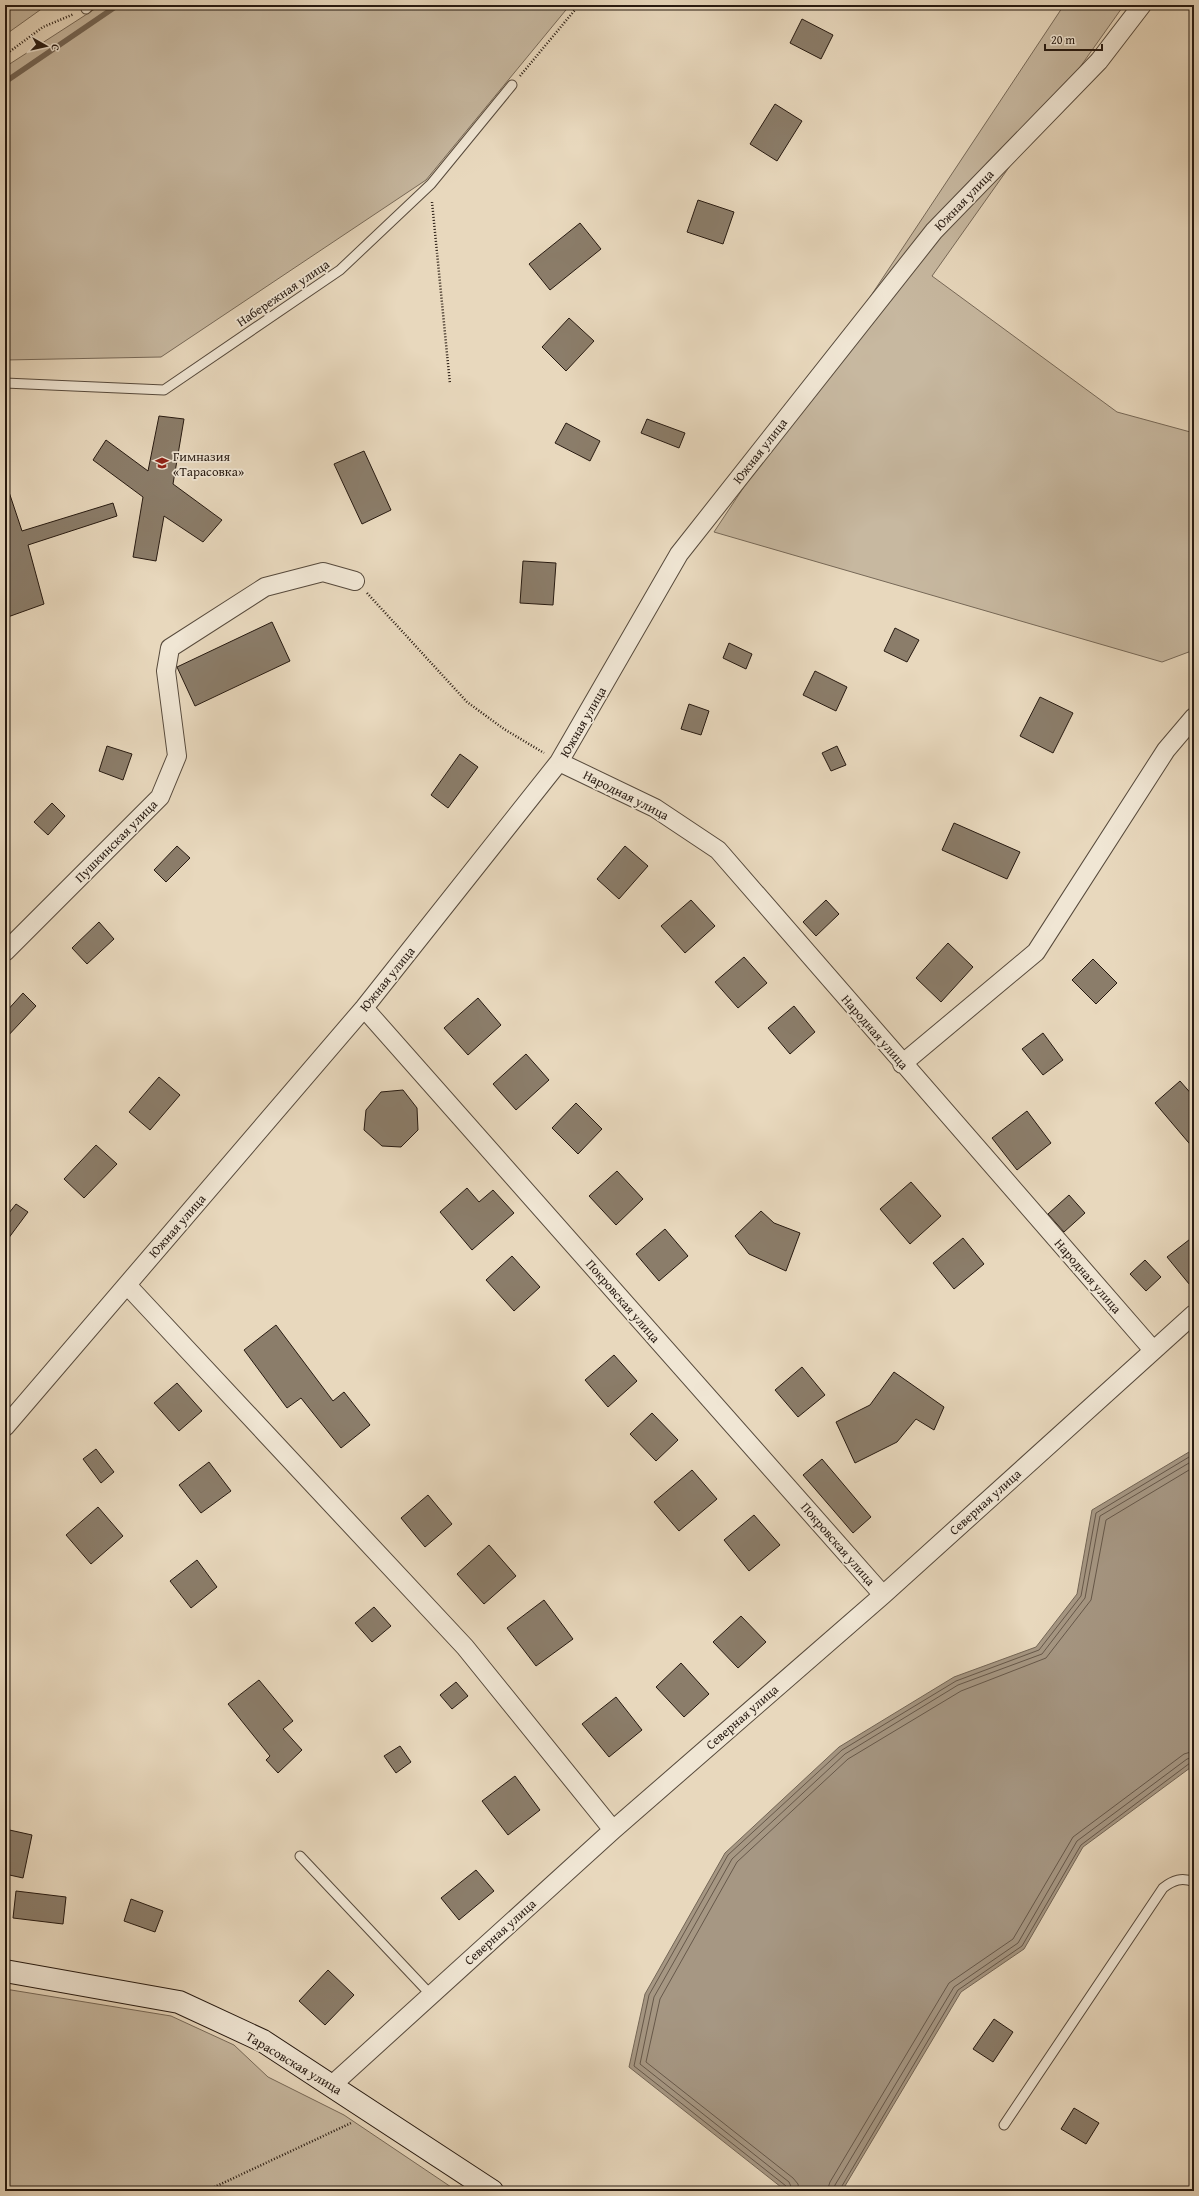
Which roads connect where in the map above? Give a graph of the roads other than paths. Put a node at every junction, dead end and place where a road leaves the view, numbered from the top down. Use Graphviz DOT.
graph roads {
  1 [pos="1142,5"];
  2 [pos="512,85"];
  3 [pos="5,384"];
  4 [pos="355,581"];
  5 [pos="1194,716"];
  6 [pos="560,762"];
  7 [pos="5,952"];
  8 [pos="364,1008"];
  9 [pos="902,1064"];
  10 [pos="127,1285"];
  11 [pos="1194,1314"];
  12 [pos="1153,1350"];
  13 [pos="5,1427"];
  14 [pos="883,1595"];
  15 [pos="613,1830"];
  16 [pos="300,1856"];
  17 [pos="1194,1882"];
  18 [pos="5,1971"];
  19 [pos="432,1995"];
  20 [pos="332,2085"];
  21 [pos="1004,2125"];
  22 [pos="492,2191"];
  1 -- 6 [label="street, Южная улица"];
  2 -- 3 [label="lane, Набережная улица"];
  4 -- 7 [label="street, Пушкинская улица"];
  5 -- 9 [label="street"];
  6 -- 8 [label="street, Южная улица"];
  6 -- 9 [label="street, Народная улица"];
  8 -- 10 [label="street, Южная улица"];
  8 -- 14 [label="street, Покровская улица"];
  9 -- 12 [label="street, Народная улица"];
  10 -- 13 [label="street, Южная улица"];
  10 -- 15 [label="street"];
  11 -- 12 [label="street, Северная улица"];
  12 -- 14 [label="street, Северная улица"];
  14 -- 15 [label="street, Северная улица"];
  15 -- 19 [label="street, Северная улица"];
  16 -- 19 [label="lane"];
  17 -- 21 [label="lane"];
  18 -- 20 [label="main road, Тарасовская улица"];
  19 -- 20 [label="street, Северная улица"];
  20 -- 22 [label="main road, Тарасовская улица"];
}
